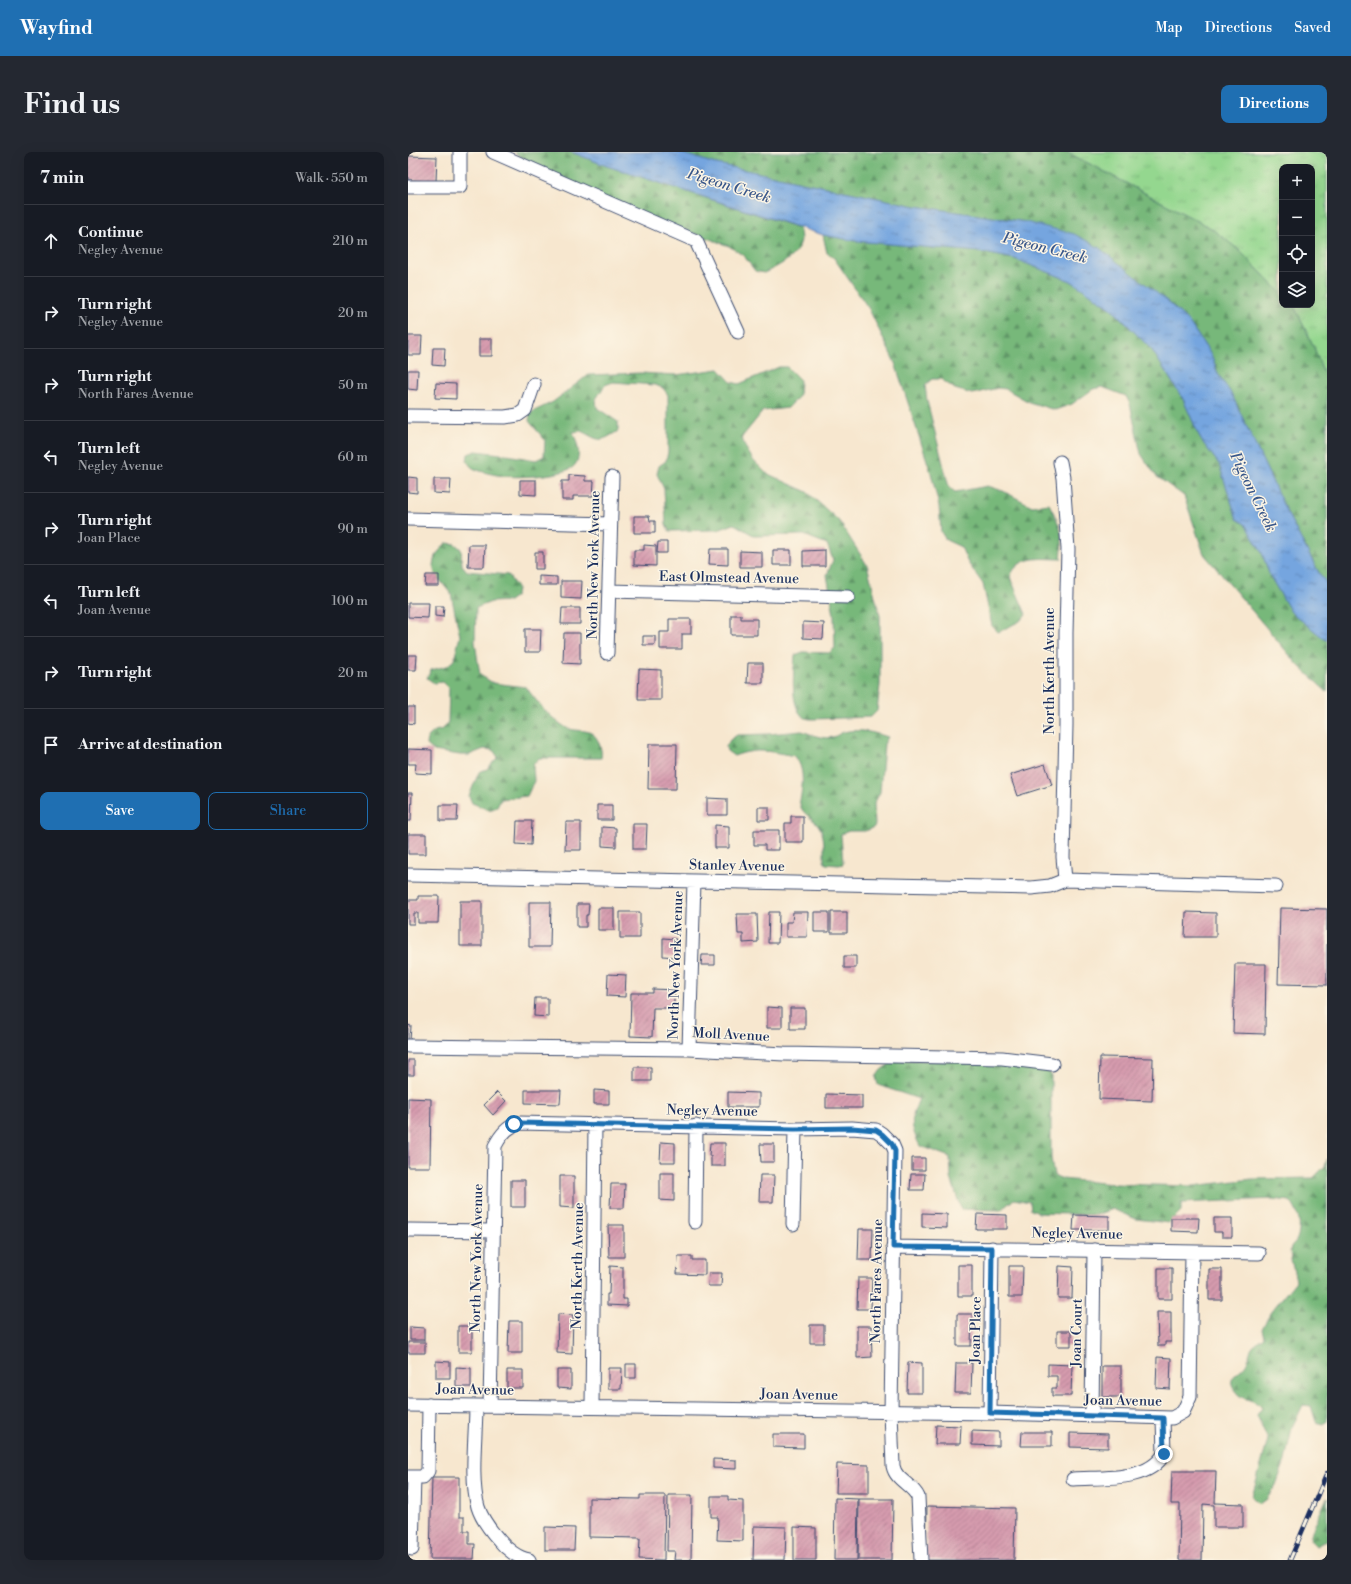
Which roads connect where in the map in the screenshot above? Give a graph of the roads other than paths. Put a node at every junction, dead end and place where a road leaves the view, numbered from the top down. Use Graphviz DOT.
graph roads {
  1 [pos="460,152"];
  2 [pos="493,152"];
  3 [pos="408,187"];
  4 [pos="738,332"];
  5 [pos="534,384"];
  6 [pos="408,416"];
  7 [pos="1060,462"];
  8 [pos="612,477"];
  9 [pos="408,519"];
  10 [pos="610,524"];
  11 [pos="609,592"];
  12 [pos="848,597"];
  13 [pos="607,653"];
  14 [pos="408,875"];
  15 [pos="1065,880"];
  16 [pos="694,881"];
  17 [pos="1276,886"];
  18 [pos="408,1046"];
  19 [pos="689,1049"];
  20 [pos="1052,1064"];
  21 [pos="519,1123"];
  22 [pos="595,1124"];
  23 [pos="696,1126"];
  24 [pos="795,1129"];
  25 [pos="895,1151"];
  26 [pos="695,1222"];
  27 [pos="793,1224"];
  28 [pos="408,1230"];
  29 [pos="493,1231"];
  30 [pos="893,1247"];
  31 [pos="992,1248"];
  32 [pos="1094,1250"];
  33 [pos="1192,1252"];
  34 [pos="1259,1253"];
  35 [pos="408,1405"];
  36 [pos="429,1405"];
  37 [pos="476,1406"];
  38 [pos="490,1406"];
  39 [pos="592,1407"];
  40 [pos="891,1412"];
  41 [pos="990,1413"];
  42 [pos="1092,1416"];
  43 [pos="1163,1418"];
  44 [pos="411,1477"];
  45 [pos="1073,1479"];
  46 [pos="412,1549"];
  47 [pos="529,1560"];
  48 [pos="921,1560"];
  1 -- 3 [label="street"];
  2 -- 4 [label="street"];
  5 -- 6 [label="street"];
  7 -- 15 [label="street, North Kerth Avenue"];
  8 -- 10 [label="street, North New York Avenue"];
  9 -- 10 [label="street"];
  10 -- 11 [label="street, North New York Avenue"];
  11 -- 12 [label="street, East Olmstead Avenue"];
  11 -- 13 [label="street, North New York Avenue"];
  14 -- 16 [label="street, Stanley Avenue"];
  15 -- 16 [label="street, Stanley Avenue"];
  15 -- 17 [label="street"];
  16 -- 19 [label="street, North New York Avenue"];
  18 -- 19 [label="street, Moll Avenue"];
  19 -- 20 [label="street, Moll Avenue"];
  21 -- 22 [label="street, Negley Avenue"];
  21 -- 29 [label="street, North New York Avenue"];
  22 -- 23 [label="street, Negley Avenue"];
  22 -- 39 [label="street, North Kerth Avenue"];
  23 -- 24 [label="street, Negley Avenue"];
  23 -- 26 [label="street"];
  24 -- 25 [label="street, Negley Avenue"];
  24 -- 27 [label="street"];
  25 -- 30 [label="street, North Fares Avenue"];
  28 -- 29 [label="street"];
  29 -- 38 [label="street, North New York Avenue"];
  30 -- 31 [label="street, Negley Avenue"];
  30 -- 40 [label="street, North Fares Avenue"];
  31 -- 32 [label="street, Negley Avenue"];
  31 -- 41 [label="street, Joan Place"];
  32 -- 33 [label="street, Negley Avenue"];
  32 -- 42 [label="street, Joan Court"];
  33 -- 34 [label="street, Negley Avenue"];
  33 -- 43 [label="street, Joan Avenue"];
  35 -- 36 [label="street, Joan Avenue"];
  36 -- 37 [label="street, Joan Avenue"];
  36 -- 44 [label="street"];
  37 -- 38 [label="street, Joan Avenue"];
  37 -- 47 [label="street"];
  38 -- 39 [label="street, Joan Avenue"];
  39 -- 40 [label="street, Joan Avenue"];
  40 -- 41 [label="street, Joan Avenue"];
  40 -- 48 [label="street, North Fares Avenue"];
  41 -- 42 [label="street, Joan Avenue"];
  42 -- 43 [label="street, Joan Avenue"];
  43 -- 45 [label="street"];
  44 -- 46 [label="street"];
}
